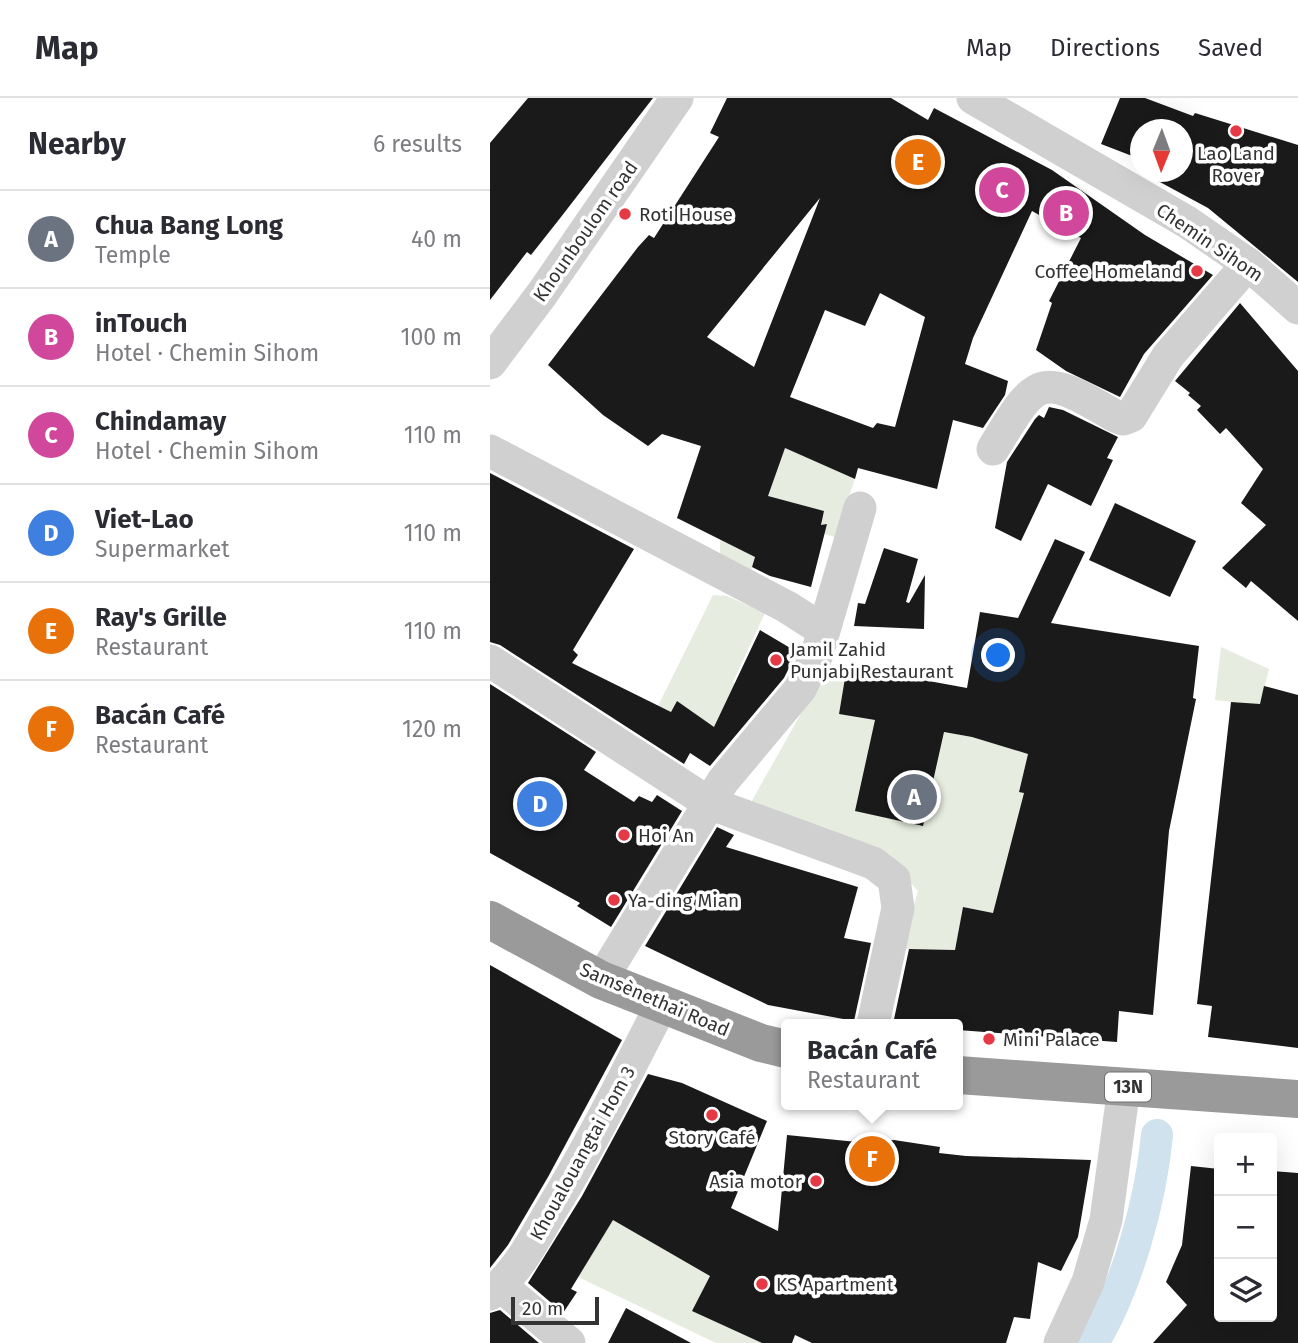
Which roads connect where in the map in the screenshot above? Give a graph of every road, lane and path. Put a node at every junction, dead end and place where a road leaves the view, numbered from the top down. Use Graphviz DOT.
graph roads {
  1 [pos="677,98"];
  2 [pos="973,98"];
  3 [pos="1248,264"];
  4 [pos="1298,308"];
  5 [pos="490,363"];
  6 [pos="993,449"];
  7 [pos="490,452"];
  8 [pos="860,508"];
  9 [pos="823,630"];
  10 [pos="490,661"];
  11 [pos="709,803"];
  12 [pos="490,920"];
  13 [pos="601,980"];
  14 [pos="662,1004"];
  15 [pos="874,1019"];
  16 [pos="781,1048"];
  17 [pos="963,1076"];
  18 [pos="1124,1087"];
  19 [pos="1298,1099"];
  20 [pos="495,1290"];
  21 [pos="569,1343"];
  22 [pos="1060,1343"];
  1 -- 5 [label="street, Khounboulom road"];
  2 -- 3 [label="street, Chemin Sihom"];
  3 -- 4 [label="street, Chemin Sihom"];
  3 -- 6 [label="street"];
  7 -- 9 [label="street"];
  8 -- 9 [label="street"];
  9 -- 11 [label="street"];
  10 -- 11 [label="street"];
  11 -- 13 [label="street"];
  11 -- 15 [label="street"];
  12 -- 13 [label="highway, Samsènethaï Road"];
  13 -- 14 [label="highway, Samsènethaï Road"];
  14 -- 16 [label="highway, Samsènethaï Road"];
  14 -- 20 [label="street, Khoualouangtai Hom 3"];
  17 -- 18 [label="highway, 13N"];
  18 -- 19 [label="highway, 13N"];
  18 -- 22 [label="street"];
  20 -- 21 [label="street"];
}
